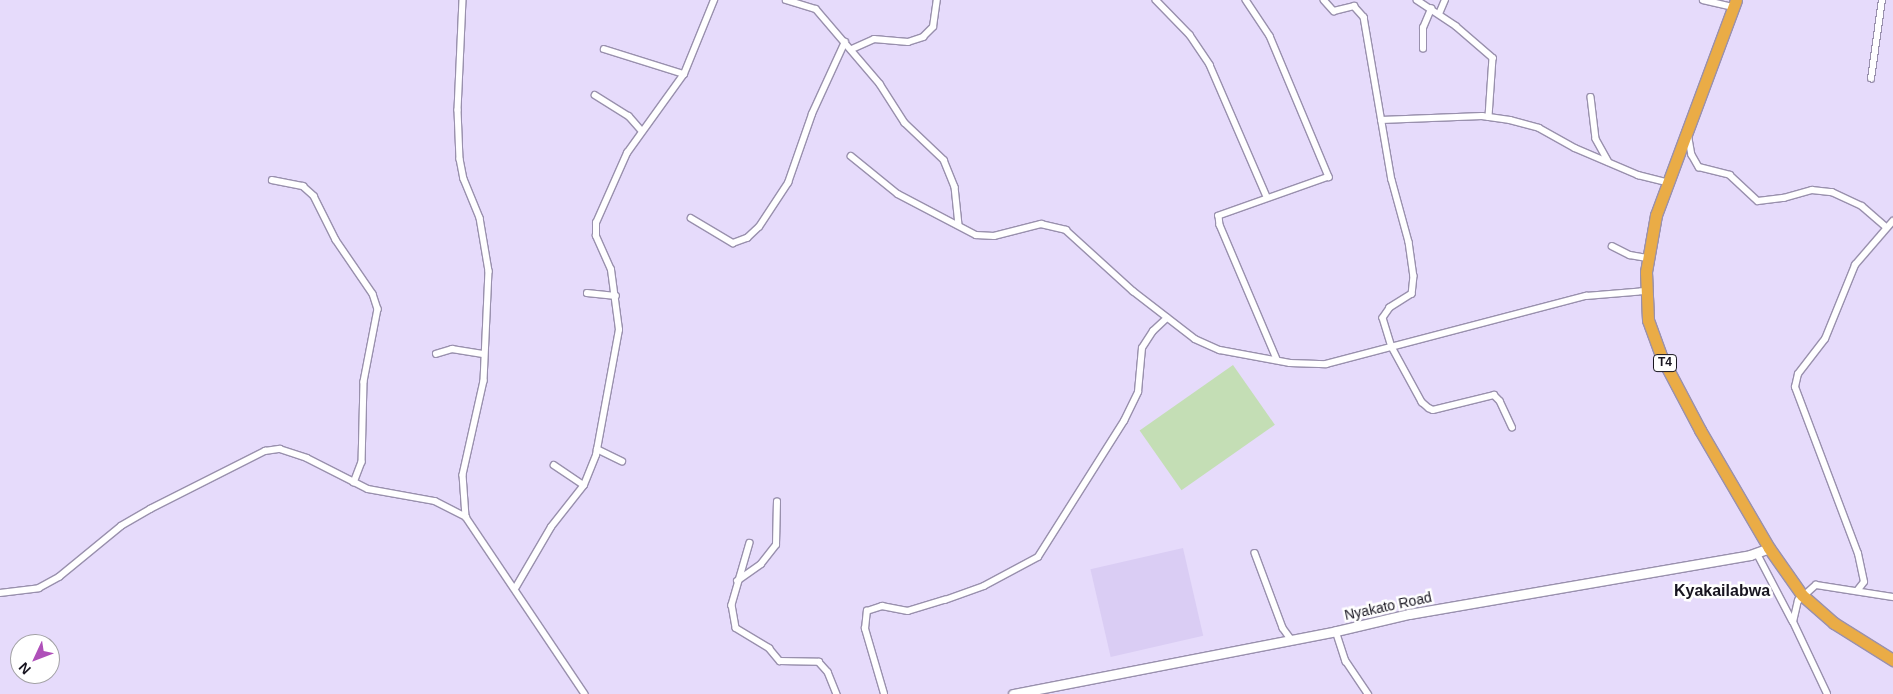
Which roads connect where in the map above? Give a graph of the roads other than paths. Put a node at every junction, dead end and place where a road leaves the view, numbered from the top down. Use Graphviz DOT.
graph roads {
  1 [pos="463,0"];
  2 [pos="714,0"];
  3 [pos="786,0"];
  4 [pos="937,0"];
  5 [pos="1156,0"];
  6 [pos="1246,0"];
  7 [pos="1324,0"];
  8 [pos="1361,0"];
  9 [pos="1417,0"];
  10 [pos="1445,0"];
  11 [pos="1703,0"];
  12 [pos="1882,0"];
  13 [pos="1735,4"];
  14 [pos="1354,6"];
  15 [pos="1431,9"];
  16 [pos="1439,14"];
  17 [pos="844,42"];
  18 [pos="604,49"];
  19 [pos="852,49"];
  20 [pos="1423,50"];
  21 [pos="684,74"];
  22 [pos="1871,79"];
  23 [pos="595,95"];
  24 [pos="1591,97"];
  25 [pos="1489,117"];
  26 [pos="1381,120"];
  27 [pos="642,131"];
  28 [pos="1688,132"];
  29 [pos="851,156"];
  30 [pos="1609,162"];
  31 [pos="272,180"];
  32 [pos="1666,182"];
  33 [pos="1267,197"];
  34 [pos="691,218"];
  35 [pos="1893,221"];
  36 [pos="959,225"];
  37 [pos="1886,227"];
  38 [pos="1612,246"];
  39 [pos="1647,258"];
  40 [pos="1645,291"];
  41 [pos="587,293"];
  42 [pos="616,296"];
  43 [pos="1166,318"];
  44 [pos="1392,347"];
  45 [pos="436,354"];
  46 [pos="483,354"];
  47 [pos="1277,359"];
  48 [pos="1512,427"];
  49 [pos="597,449"];
  50 [pos="622,461"];
  51 [pos="554,465"];
  52 [pos="354,483"];
  53 [pos="584,485"];
  54 [pos="777,502"];
  55 [pos="466,517"];
  56 [pos="750,543"];
  57 [pos="1769,548"];
  58 [pos="1255,552"];
  59 [pos="1756,553"];
  60 [pos="737,581"];
  61 [pos="516,587"];
  62 [pos="1858,591"];
  63 [pos="0,593"];
  64 [pos="1802,594"];
  65 [pos="1893,598"];
  66 [pos="1793,622"];
  67 [pos="1336,631"];
  68 [pos="1291,640"];
  69 [pos="1893,660"];
  70 [pos="585,694"];
  71 [pos="837,694"];
  72 [pos="884,694"];
  73 [pos="1013,694"];
  74 [pos="1368,694"];
  75 [pos="1827,694"];
  1 -- 46 [label="street"];
  2 -- 21 [label="street"];
  3 -- 17 [label="street"];
  4 -- 19 [label="street"];
  5 -- 33 [label="street"];
  6 -- 33 [label="street"];
  7 -- 14 [label="street"];
  8 -- 14 [label="street"];
  9 -- 15 [label="street"];
  10 -- 16 [label="street"];
  11 -- 13 [label="street"];
  12 -- 22 [label="street"];
  13 -- 28 [label="highway, T4"];
  14 -- 26 [label="street"];
  15 -- 16 [label="street"];
  15 -- 20 [label="street"];
  16 -- 25 [label="street"];
  17 -- 19 [label="street"];
  17 -- 34 [label="street"];
  18 -- 21 [label="street"];
  19 -- 36 [label="street"];
  21 -- 27 [label="street"];
  23 -- 27 [label="street"];
  24 -- 30 [label="street"];
  25 -- 26 [label="street"];
  25 -- 30 [label="street"];
  26 -- 44 [label="street"];
  27 -- 42 [label="street"];
  28 -- 32 [label="highway, T4"];
  28 -- 37 [label="street"];
  29 -- 36 [label="street"];
  30 -- 32 [label="street"];
  31 -- 52 [label="street"];
  32 -- 39 [label="highway, T4"];
  33 -- 47 [label="street"];
  35 -- 37 [label="street"];
  36 -- 43 [label="street"];
  37 -- 62 [label="street"];
  38 -- 39 [label="street"];
  39 -- 40 [label="highway, T4"];
  40 -- 44 [label="street"];
  40 -- 57 [label="highway, T4"];
  41 -- 42 [label="street"];
  42 -- 49 [label="street"];
  43 -- 47 [label="street"];
  43 -- 72 [label="street"];
  44 -- 47 [label="street"];
  44 -- 48 [label="street"];
  45 -- 46 [label="street"];
  46 -- 55 [label="street"];
  49 -- 50 [label="street"];
  49 -- 53 [label="street"];
  51 -- 53 [label="street"];
  52 -- 55 [label="street"];
  52 -- 63 [label="street"];
  53 -- 61 [label="street"];
  54 -- 60 [label="street"];
  55 -- 61 [label="street"];
  56 -- 60 [label="street"];
  57 -- 59 [label="street, Nyakato Road"];
  57 -- 64 [label="highway, T4"];
  58 -- 68 [label="street"];
  59 -- 66 [label="street"];
  59 -- 67 [label="street, Nyakato Road"];
  60 -- 71 [label="street"];
  61 -- 70 [label="street"];
  62 -- 64 [label="street"];
  62 -- 65 [label="street"];
  64 -- 66 [label="street"];
  64 -- 69 [label="highway, T4"];
  66 -- 75 [label="street"];
  67 -- 68 [label="street, Nyakato Road"];
  67 -- 74 [label="street"];
  68 -- 73 [label="street, Nyakato Road"];
}
